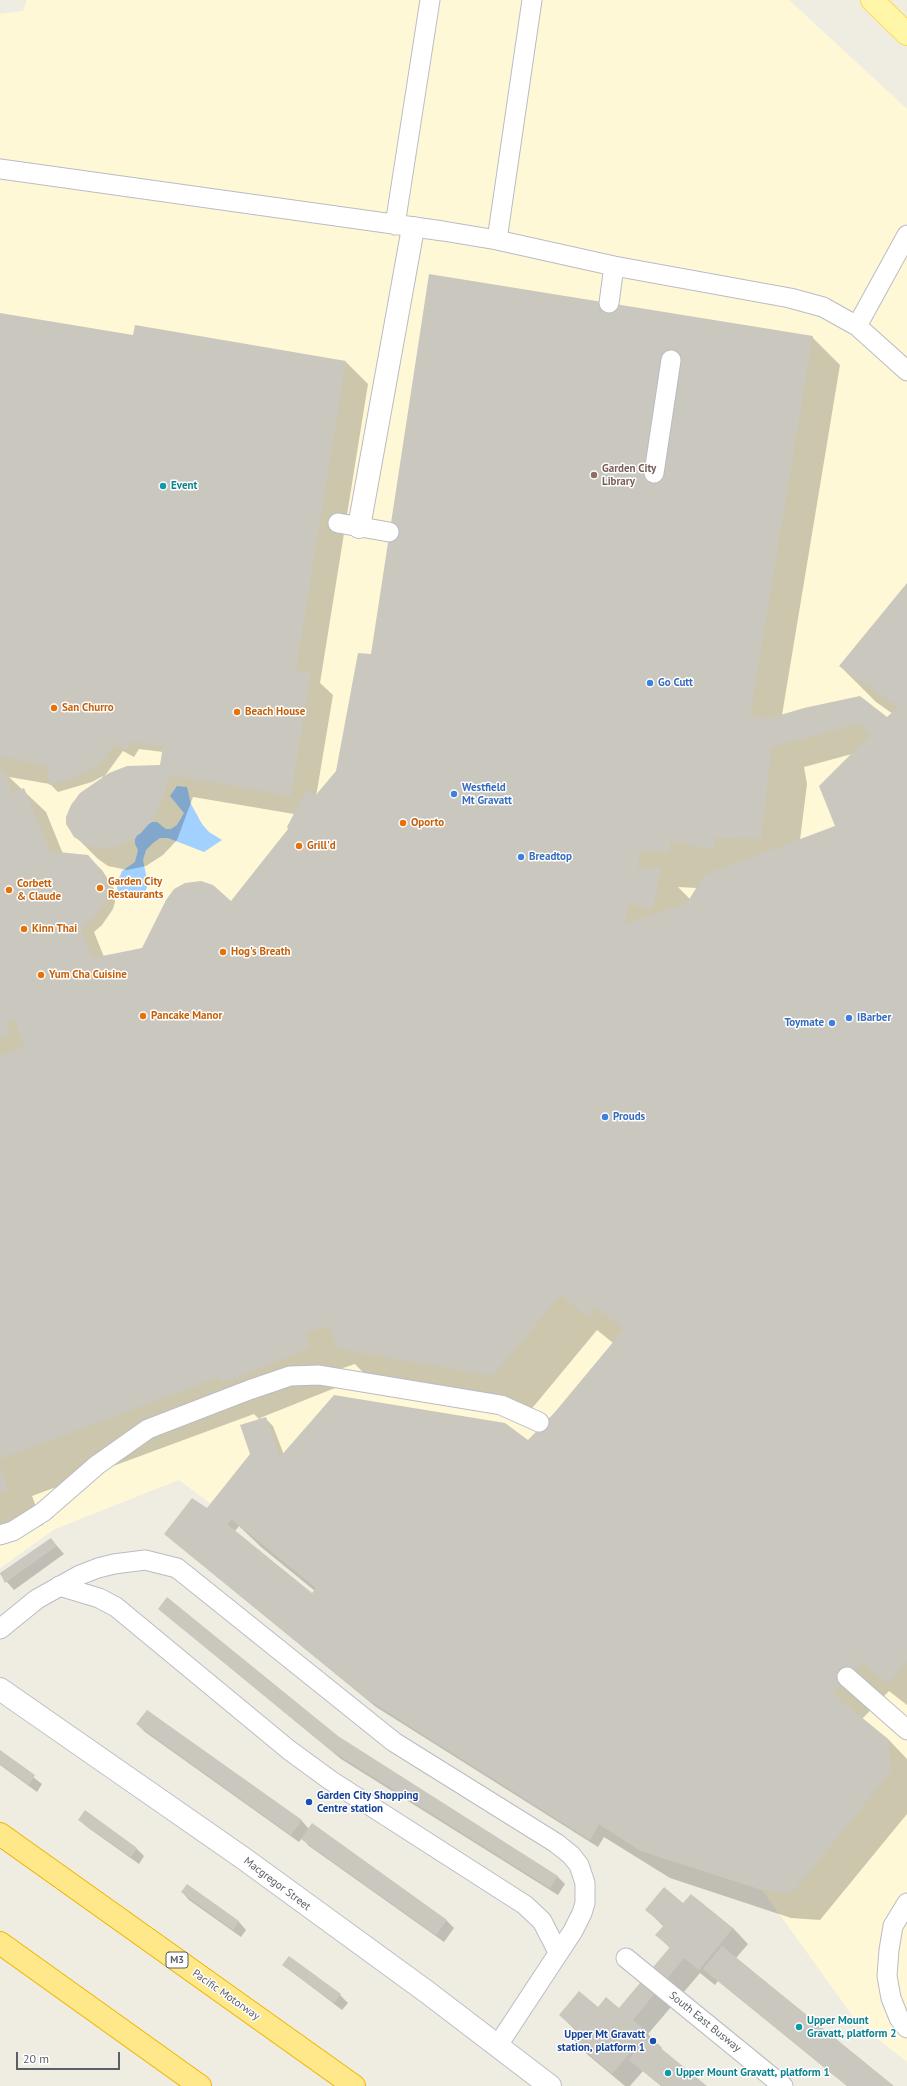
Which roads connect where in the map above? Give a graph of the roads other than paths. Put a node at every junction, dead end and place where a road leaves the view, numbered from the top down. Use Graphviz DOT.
graph roads {
  1 [pos="430,0"];
  2 [pos="532,0"];
  3 [pos="872,0"];
  4 [pos="907,34"];
  5 [pos="0,169"];
  6 [pos="404,227"];
  7 [pos="907,235"];
  8 [pos="497,240"];
  9 [pos="614,266"];
  10 [pos="609,303"];
  11 [pos="857,326"];
  12 [pos="671,360"];
  13 [pos="907,371"];
  14 [pos="654,473"];
  15 [pos="348,525"];
  16 [pos="389,532"];
  17 [pos="538,1422"];
  18 [pos="0,1535"];
  19 [pos="59,1586"];
  20 [pos="0,1628"];
  21 [pos="847,1677"];
  22 [pos="0,1688"];
  23 [pos="907,1730"];
  24 [pos="0,1834"];
  25 [pos="907,1903"];
  26 [pos="0,1943"];
  27 [pos="558,1952"];
  28 [pos="626,1958"];
  29 [pos="907,2028"];
  30 [pos="498,2045"];
  31 [pos="200,2086"];
  32 [pos="354,2086"];
  33 [pos="550,2086"];
  34 [pos="783,2086"];
  1 -- 6 [label="lane"];
  2 -- 8 [label="lane"];
  3 -- 4 [label="main road"];
  5 -- 6 [label="lane"];
  6 -- 8 [label="lane"];
  6 -- 15 [label="street"];
  7 -- 11 [label="lane"];
  8 -- 9 [label="lane"];
  9 -- 10 [label="lane"];
  9 -- 11 [label="lane"];
  11 -- 13 [label="lane"];
  12 -- 14 [label="lane"];
  15 -- 16 [label="lane"];
  17 -- 18 [label="lane"];
  19 -- 20 [label="lane"];
  19 -- 27 [label="lane"];
  19 -- 27 [label="lane"];
  21 -- 23 [label="lane"];
  22 -- 30 [label="street, Macgregor Street"];
  24 -- 32 [label="highway, Pacific Motorway / M3"];
  25 -- 29 [label="lane"];
  26 -- 31 [label="highway"];
  27 -- 30 [label="lane"];
  28 -- 34 [label="lane, South East Busway"];
  30 -- 33 [label="street, Macgregor Street"];
}
